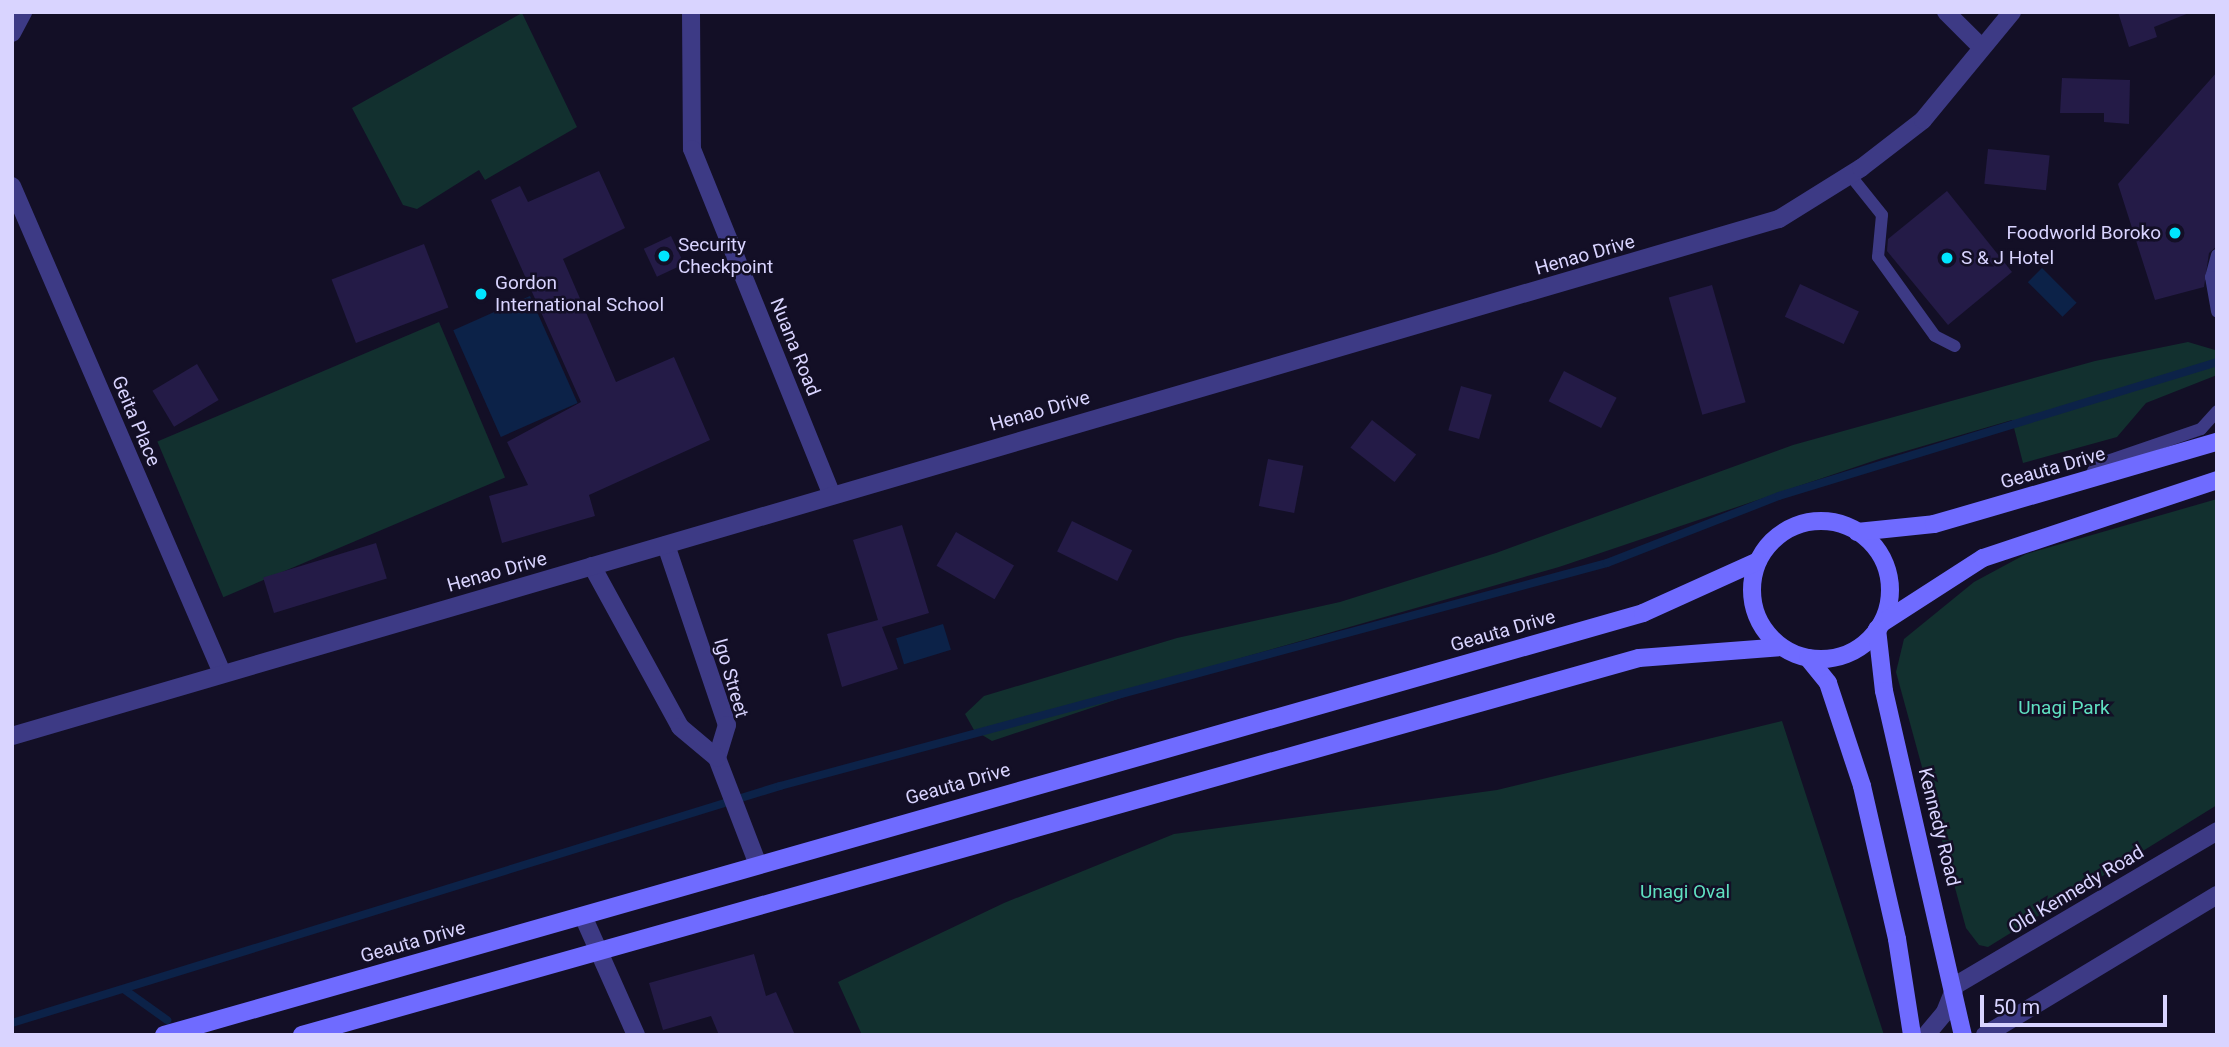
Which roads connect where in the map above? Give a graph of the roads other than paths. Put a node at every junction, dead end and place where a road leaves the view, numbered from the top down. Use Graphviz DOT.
graph roads {
  1 [pos="23,12"];
  2 [pos="691,12"];
  3 [pos="1946,12"];
  4 [pos="2012,12"];
  5 [pos="12,33"];
  6 [pos="1979,45"];
  7 [pos="1850,175"];
  8 [pos="12,186"];
  9 [pos="2217,255"];
  10 [pos="2216,308"];
  11 [pos="1955,346"];
  12 [pos="2217,411"];
  13 [pos="2217,443"];
  14 [pos="2217,480"];
  15 [pos="2082,484"];
  16 [pos="831,493"];
  17 [pos="1857,531"];
  18 [pos="666,545"];
  19 [pos="1758,561"];
  20 [pos="592,566"];
  21 [pos="1880,626"];
  22 [pos="1781,647"];
  23 [pos="1808,658"];
  24 [pos="222,673"];
  25 [pos="12,736"];
  26 [pos="717,758"];
  27 [pos="2217,831"];
  28 [pos="757,862"];
  29 [pos="2217,895"];
  30 [pos="583,916"];
  31 [pos="599,951"];
  32 [pos="1956,985"];
  33 [pos="166,1034"];
  34 [pos="302,1035"];
  35 [pos="636,1035"];
  36 [pos="1912,1035"];
  37 [pos="1926,1035"];
  38 [pos="1963,1035"];
  39 [pos="1985,1035"];
  1 -- 5 [label="street"];
  2 -- 16 [label="street, Nuana Road"];
  3 -- 6 [label="street"];
  4 -- 6 [label="street, Henao Drive"];
  6 -- 7 [label="street, Henao Drive"];
  7 -- 11 [label="lane"];
  7 -- 16 [label="street, Henao Drive"];
  8 -- 24 [label="street, Geita Place"];
  9 -- 10 [label="lane"];
  12 -- 15 [label="lane"];
  13 -- 15 [label="main road, Geauta Drive"];
  14 -- 21 [label="main road"];
  15 -- 17 [label="main road, Geauta Drive"];
  16 -- 18 [label="street, Henao Drive"];
  17 -- 19 [label="main road, Geauta Drive"];
  17 -- 21 [label="main road"];
  18 -- 20 [label="street, Henao Drive"];
  18 -- 26 [label="street, Igo Street"];
  19 -- 22 [label="main road"];
  19 -- 28 [label="main road, Geauta Drive"];
  20 -- 24 [label="street, Henao Drive"];
  20 -- 26 [label="street"];
  21 -- 23 [label="main road"];
  21 -- 32 [label="main road, Kennedy Road"];
  22 -- 23 [label="main road"];
  22 -- 31 [label="main road"];
  23 -- 36 [label="main road"];
  24 -- 25 [label="street, Henao Drive"];
  26 -- 28 [label="street"];
  27 -- 32 [label="street, Old Kennedy Road"];
  28 -- 30 [label="main road, Geauta Drive"];
  29 -- 39 [label="street"];
  30 -- 31 [label="street"];
  30 -- 33 [label="main road, Geauta Drive"];
  31 -- 34 [label="main road"];
  31 -- 35 [label="street"];
  32 -- 37 [label="street"];
  32 -- 38 [label="main road, Kennedy Road"];
}
